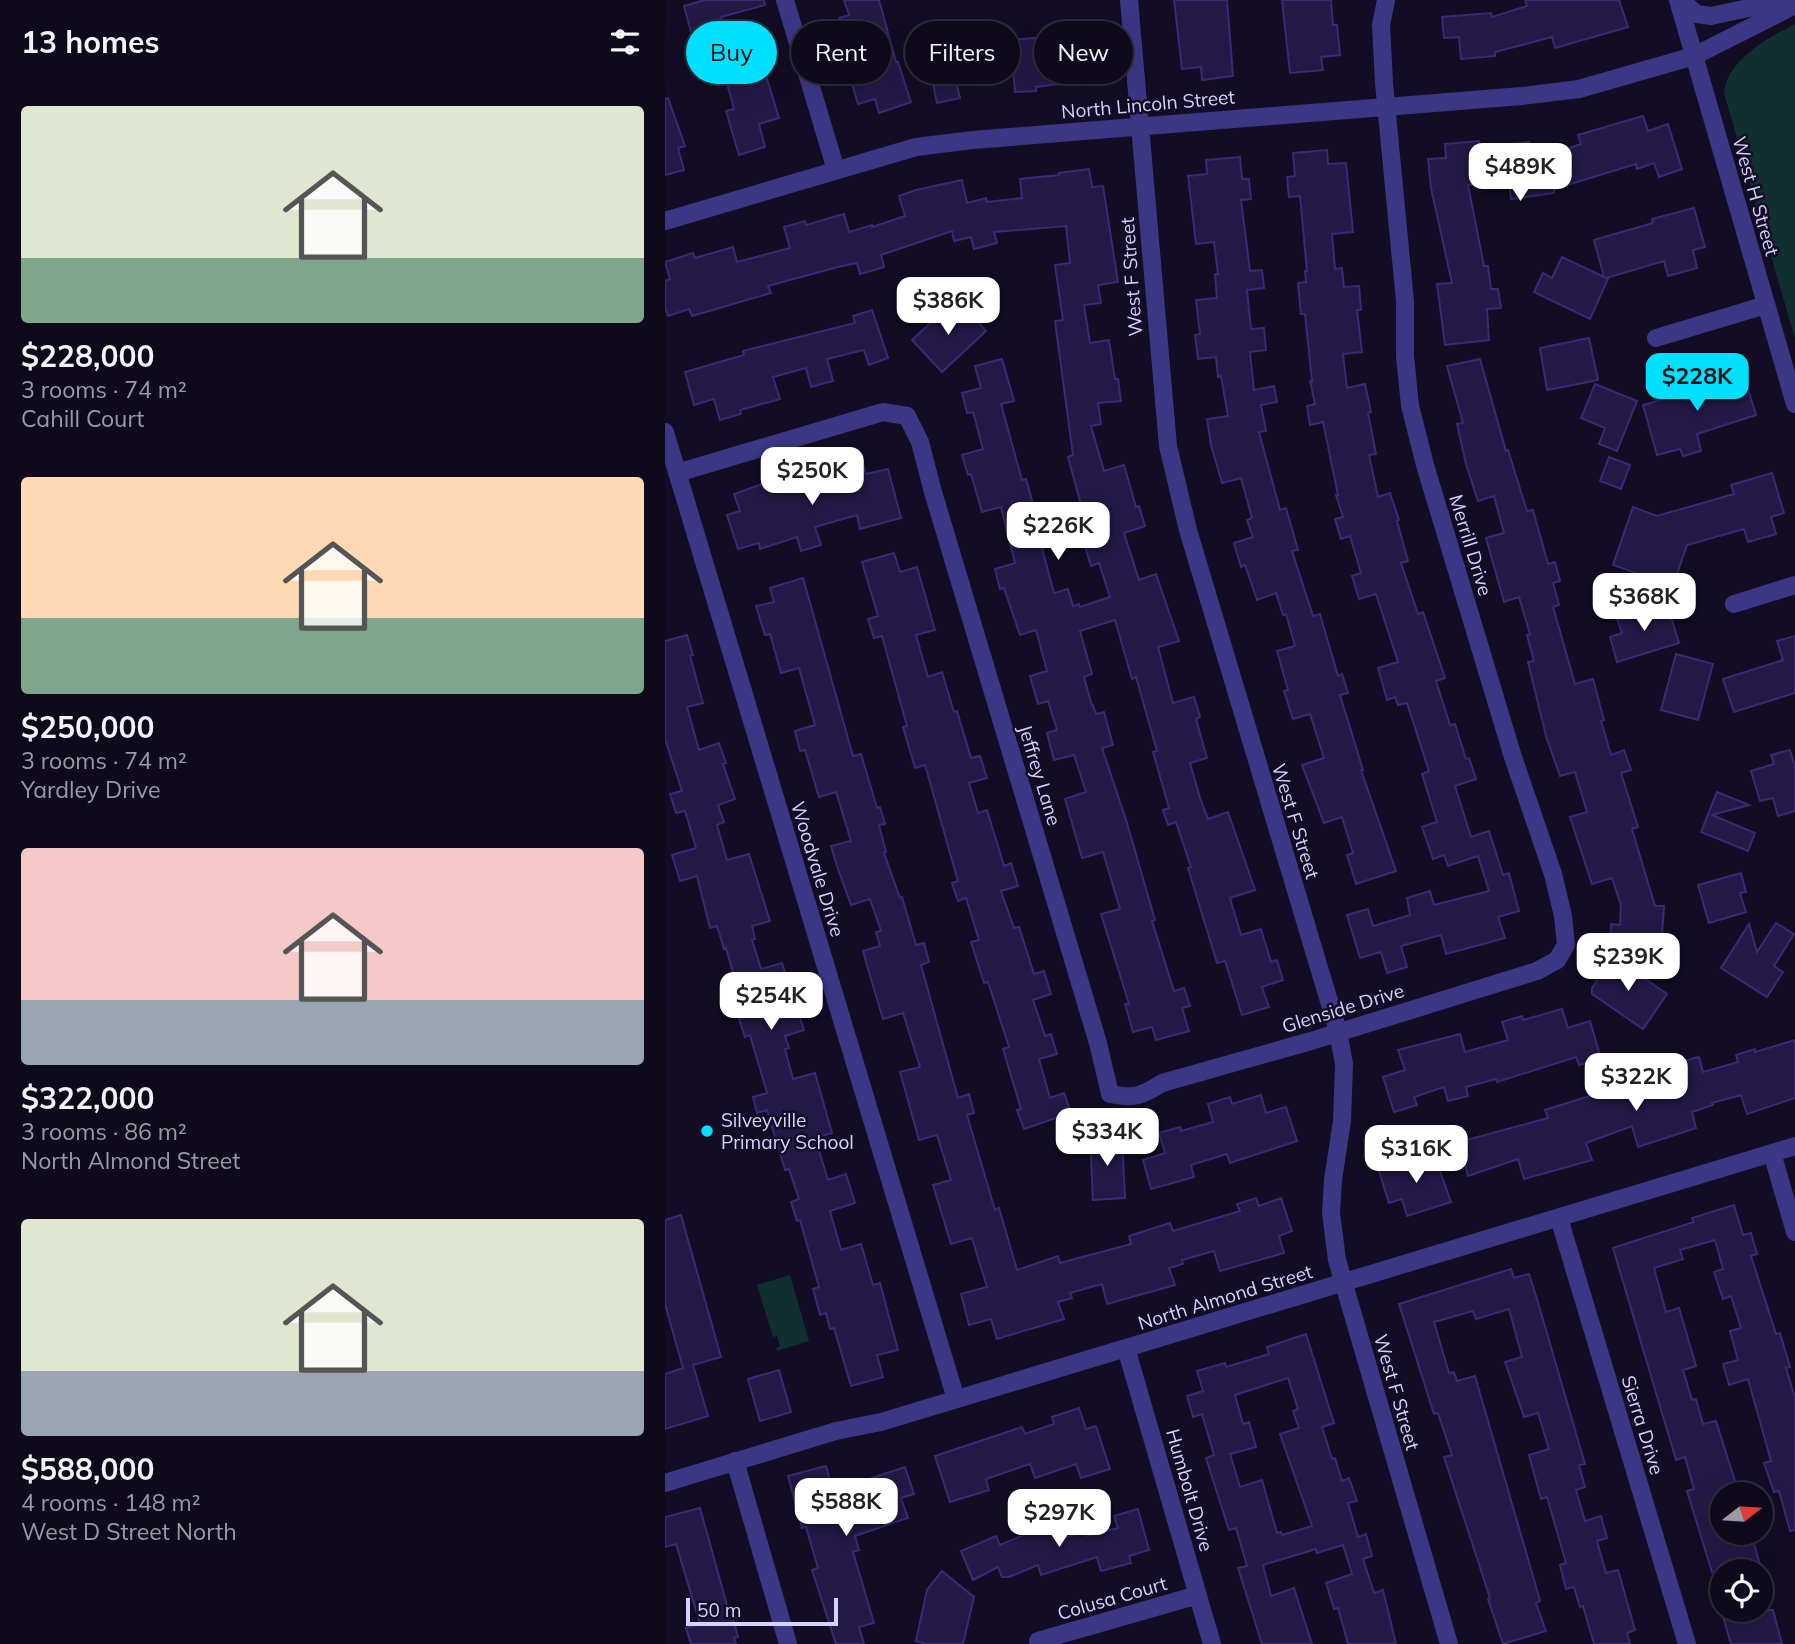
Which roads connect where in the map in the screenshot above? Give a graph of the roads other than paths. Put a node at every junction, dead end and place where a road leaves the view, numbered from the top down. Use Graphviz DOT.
graph roads {
  1 [pos="785,0"];
  2 [pos="1129,0"];
  3 [pos="1386,0"];
  4 [pos="1679,0"];
  5 [pos="1792,6"];
  6 [pos="1694,56"];
  7 [pos="1385,107"];
  8 [pos="1141,126"];
  9 [pos="836,170"];
  10 [pos="665,220"];
  11 [pos="1766,305"];
  12 [pos="1656,338"];
  13 [pos="1795,404"];
  14 [pos="665,432"];
  15 [pos="677,473"];
  16 [pos="1795,585"];
  17 [pos="1734,604"];
  18 [pos="1537,971"];
  19 [pos="1338,1031"];
  20 [pos="1162,1083"];
  21 [pos="1795,1146"];
  22 [pos="1772,1153"];
  23 [pos="1559,1218"];
  24 [pos="1795,1232"];
  25 [pos="1343,1283"];
  26 [pos="1126,1348"];
  27 [pos="955,1399"];
  28 [pos="735,1461"];
  29 [pos="665,1483"];
  30 [pos="1198,1595"];
  31 [pos="1038,1642"];
  32 [pos="788,1644"];
  33 [pos="1212,1644"];
  34 [pos="1448,1644"];
  35 [pos="1687,1644"];
  1 -- 9 [label="street"];
  2 -- 8 [label="street, West F Street"];
  3 -- 7 [label="street, Merrill Drive"];
  4 -- 5 [label="street"];
  4 -- 6 [label="street, West H Street"];
  5 -- 6 [label="street, North Lincoln Street"];
  6 -- 7 [label="street, North Lincoln Street"];
  6 -- 11 [label="street, West H Street"];
  7 -- 8 [label="street, North Lincoln Street"];
  7 -- 18 [label="street, Merrill Drive"];
  8 -- 9 [label="street, North Lincoln Street"];
  8 -- 19 [label="street, West F Street"];
  9 -- 10 [label="street, North Lincoln Street"];
  11 -- 12 [label="street"];
  11 -- 13 [label="street, West H Street"];
  14 -- 15 [label="street, Woodvale Drive"];
  15 -- 20 [label="street, Jeffrey Lane"];
  15 -- 27 [label="street, Woodvale Drive"];
  16 -- 17 [label="street"];
  18 -- 19 [label="street, Glenside Drive"];
  19 -- 20 [label="street, Glenside Drive"];
  19 -- 25 [label="street, West F Street"];
  21 -- 22 [label="street, North Almond Street"];
  22 -- 23 [label="street, North Almond Street"];
  22 -- 24 [label="street"];
  23 -- 25 [label="street, North Almond Street"];
  23 -- 35 [label="street, Sierra Drive"];
  25 -- 26 [label="street, North Almond Street"];
  25 -- 34 [label="street, West F Street"];
  26 -- 27 [label="street, North Almond Street"];
  26 -- 30 [label="street, Humbolt Drive"];
  27 -- 28 [label="street, North Almond Street"];
  28 -- 29 [label="street, North Almond Street"];
  28 -- 32 [label="street"];
  30 -- 31 [label="street, Colusa Court"];
  30 -- 33 [label="street, Humbolt Drive"];
}
